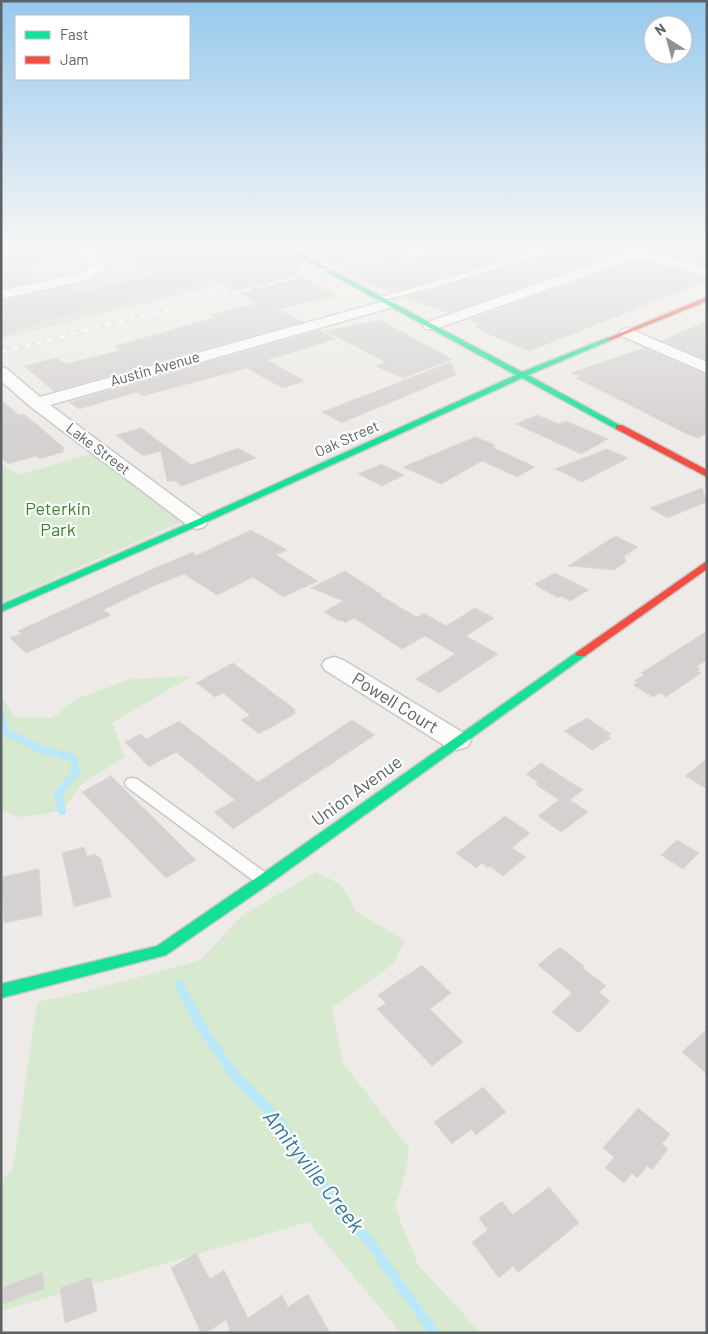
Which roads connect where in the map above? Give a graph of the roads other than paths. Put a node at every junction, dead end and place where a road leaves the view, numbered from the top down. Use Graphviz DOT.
graph roads {
  1 [pos="352,311"];
  2 [pos="402,311"];
  3 [pos="473,311"];
  4 [pos="677,311"];
  5 [pos="430,326"];
  6 [pos="627,332"];
  7 [pos="707,368"];
  8 [pos="1,372"];
  9 [pos="522,376"];
  10 [pos="37,403"];
  11 [pos="707,474"];
  12 [pos="198,523"];
  13 [pos="707,564"];
  14 [pos="1,609"];
  15 [pos="334,665"];
  16 [pos="457,741"];
  17 [pos="132,783"];
  18 [pos="264,880"];
  19 [pos="1,991"];
  1 -- 10 [label="street, Austin Avenue"];
  2 -- 5 [label="main road"];
  3 -- 5 [label="street"];
  4 -- 6 [label="main road, Oak Street"];
  5 -- 9 [label="main road"];
  6 -- 7 [label="street"];
  6 -- 9 [label="main road, Oak Street"];
  8 -- 10 [label="street, Lake Street"];
  9 -- 11 [label="main road"];
  9 -- 12 [label="main road, Oak Street"];
  10 -- 12 [label="street, Lake Street"];
  12 -- 14 [label="main road, Oak Street"];
  13 -- 16 [label="main road, Union Avenue"];
  15 -- 16 [label="street, Powell Court"];
  16 -- 18 [label="main road, Union Avenue"];
  17 -- 18 [label="lane"];
  18 -- 19 [label="main road, Union Avenue"];
}
